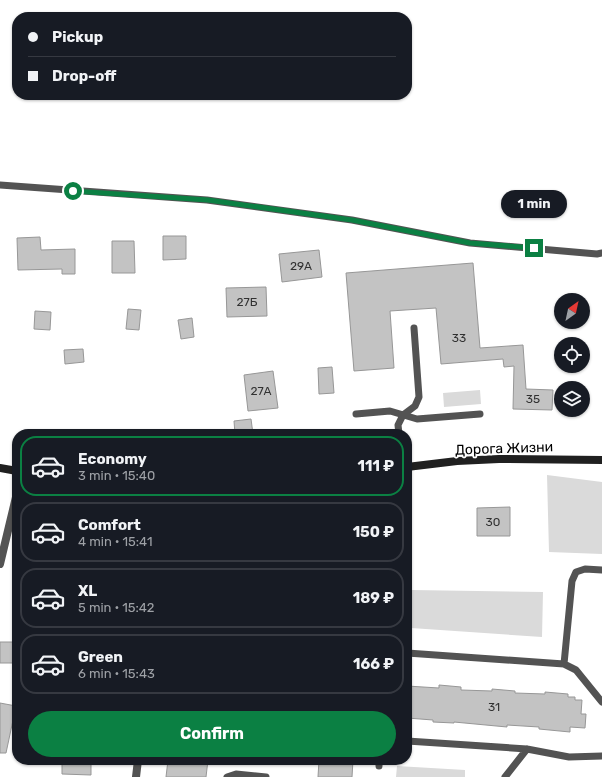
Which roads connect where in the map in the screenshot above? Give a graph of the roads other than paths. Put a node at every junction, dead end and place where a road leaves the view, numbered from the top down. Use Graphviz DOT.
graph roads {
  1 [pos="0,185"];
  2 [pos="602,253"];
  3 [pos="414,328"];
  4 [pos="356,414"];
  5 [pos="480,414"];
  6 [pos="403,415"];
  7 [pos="398,429"];
  8 [pos="602,460"];
  9 [pos="412,466"];
  10 [pos="0,468"];
  11 [pos="12,470"];
  12 [pos="12,514"];
  13 [pos="0,564"];
  14 [pos="602,570"];
  15 [pos="412,653"];
  16 [pos="564,664"];
  17 [pos="602,702"];
  18 [pos="412,741"];
  19 [pos="527,749"];
  20 [pos="602,756"];
  21 [pos="137,765"];
  22 [pos="136,777"];
  23 [pos="227,777"];
  24 [pos="266,777"];
  25 [pos="505,777"];
  1 -- 2 [label="lane"];
  3 -- 6 [label="lane"];
  4 -- 6 [label="lane"];
  5 -- 6 [label="lane"];
  6 -- 7 [label="lane"];
  8 -- 9 [label="main road, Дорога Жизни"];
  10 -- 11 [label="main road"];
  12 -- 13 [label="street"];
  14 -- 16 [label="lane"];
  15 -- 16 [label="lane"];
  16 -- 17 [label="lane"];
  18 -- 19 [label="lane"];
  19 -- 20 [label="lane"];
  19 -- 25 [label="lane"];
  21 -- 22 [label="street"];
  23 -- 24 [label="lane"];
}
